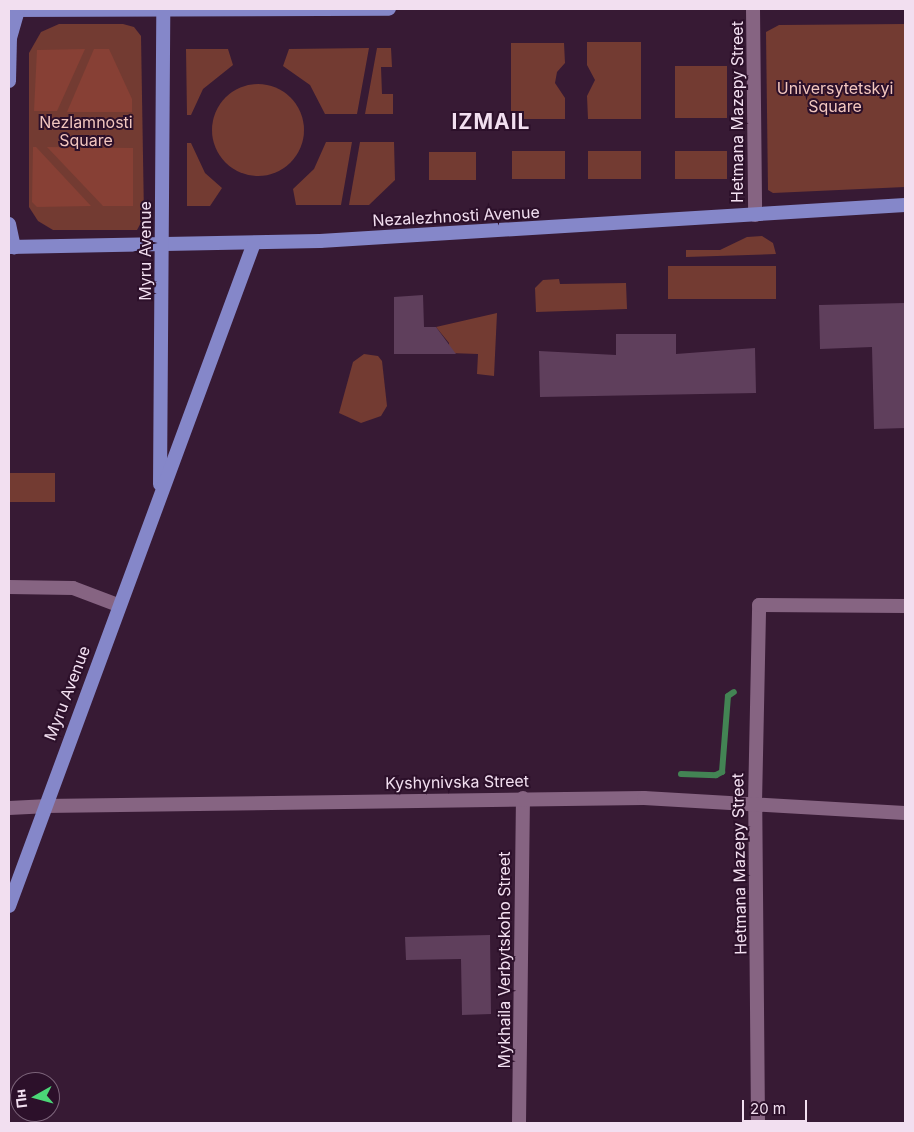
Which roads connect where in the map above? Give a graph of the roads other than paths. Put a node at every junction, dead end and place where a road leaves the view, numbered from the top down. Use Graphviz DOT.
graph roads {
  1 [pos="389,9"];
  2 [pos="753,9"];
  3 [pos="13,10"];
  4 [pos="163,10"];
  5 [pos="9,81"];
  6 [pos="905,205"];
  7 [pos="755,215"];
  8 [pos="9,224"];
  9 [pos="254,242"];
  10 [pos="160,243"];
  11 [pos="11,247"];
  12 [pos="160,492"];
  13 [pos="9,587"];
  14 [pos="118,605"];
  15 [pos="905,606"];
  16 [pos="523,798"];
  17 [pos="755,803"];
  18 [pos="44,806"];
  19 [pos="9,808"];
  20 [pos="905,813"];
  21 [pos="9,906"];
  22 [pos="519,1123"];
  23 [pos="758,1123"];
  1 -- 4 [label="main road"];
  2 -- 7 [label="street, Hetmana Mazepy Street"];
  3 -- 4 [label="main road"];
  3 -- 5 [label="main road"];
  4 -- 10 [label="main road, Myru Avenue"];
  6 -- 7 [label="main road, Nezalezhnosti Avenue"];
  7 -- 9 [label="main road, Nezalezhnosti Avenue"];
  8 -- 11 [label="main road"];
  9 -- 10 [label="main road, Nezalezhnosti Avenue"];
  9 -- 12 [label="main road, Myru Avenue"];
  10 -- 11 [label="main road, Nezalezhnosti Avenue"];
  10 -- 12 [label="main road, Myru Avenue"];
  12 -- 14 [label="main road, Myru Avenue"];
  13 -- 14 [label="street"];
  14 -- 18 [label="main road, Myru Avenue"];
  15 -- 17 [label="street, Hetmana Mazepy Street"];
  16 -- 17 [label="street, Kyshynivska Street"];
  16 -- 18 [label="street, Kyshynivska Street"];
  16 -- 22 [label="street, Mykhaila Verbytskoho Street"];
  17 -- 20 [label="street, Kyshynivska Street"];
  17 -- 23 [label="street, Hetmana Mazepy Street"];
  18 -- 19 [label="street, Kyshynivska Street"];
  18 -- 21 [label="main road, Myru Avenue"];
}
